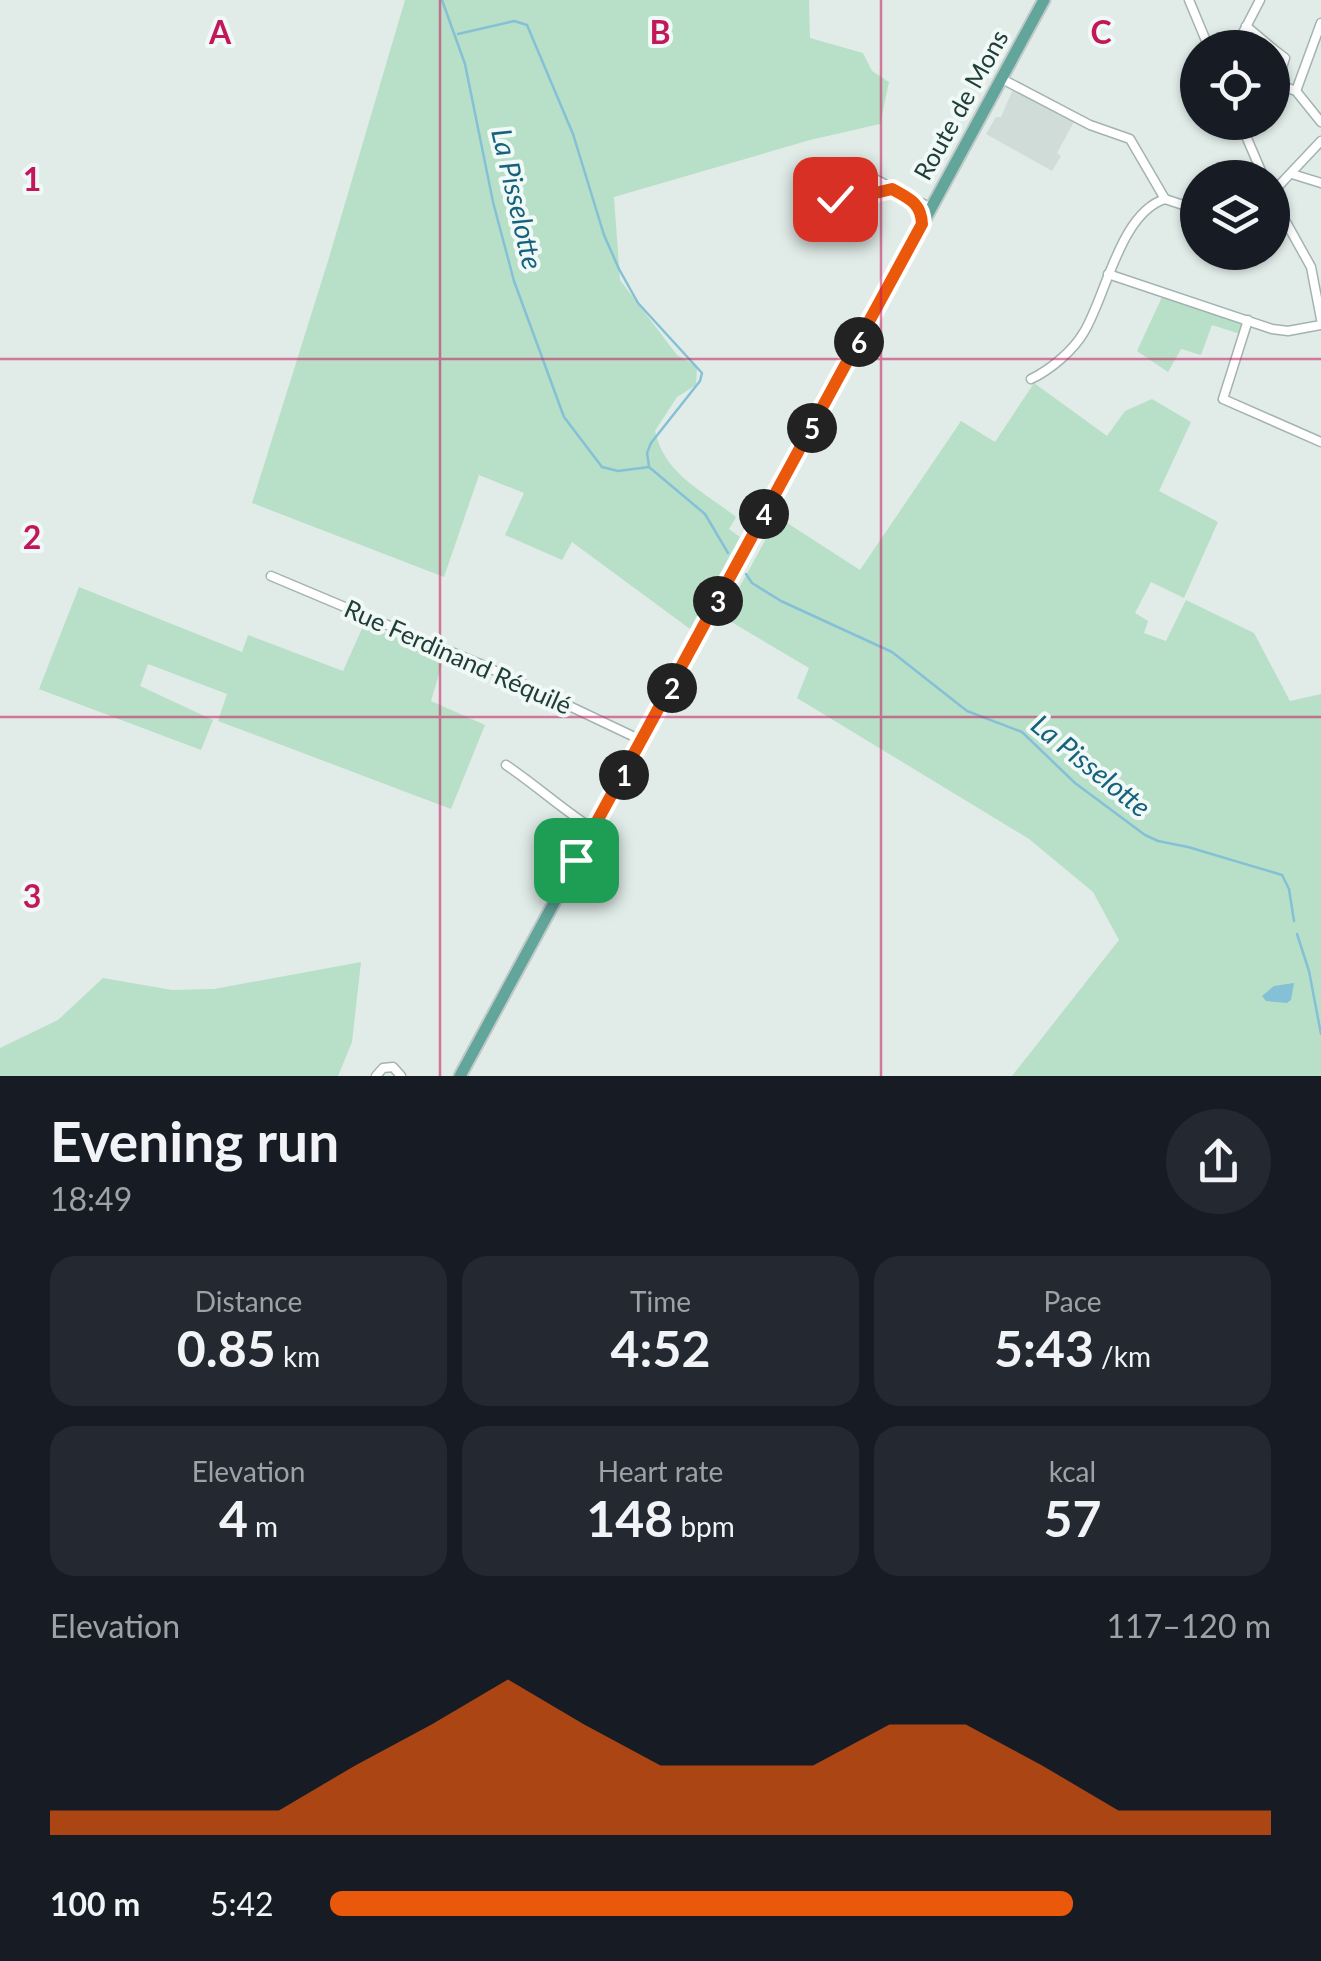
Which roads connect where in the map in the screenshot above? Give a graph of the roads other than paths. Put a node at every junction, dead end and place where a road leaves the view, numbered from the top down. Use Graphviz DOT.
graph roads {
  1 [pos="1044,0"];
  2 [pos="1188,0"];
  3 [pos="1260,0"];
  4 [pos="1321,22"];
  5 [pos="1246,26"];
  6 [pos="1202,30"];
  7 [pos="1244,30"];
  8 [pos="1251,30"];
  9 [pos="1290,60"];
  10 [pos="1305,65"];
  11 [pos="1002,79"];
  12 [pos="1290,88"];
  13 [pos="1296,90"];
  14 [pos="1321,122"];
  15 [pos="1321,141"];
  16 [pos="1292,174"];
  17 [pos="1321,184"];
  18 [pos="827,188"];
  19 [pos="892,189"];
  20 [pos="1165,199"];
  21 [pos="916,202"];
  22 [pos="834,203"];
  23 [pos="1180,204"];
  24 [pos="930,208"];
  25 [pos="922,224"];
  26 [pos="1290,225"];
  27 [pos="1316,268"];
  28 [pos="1108,274"];
  29 [pos="1248,320"];
  30 [pos="1321,322"];
  31 [pos="1031,379"];
  32 [pos="1321,442"];
  33 [pos="271,576"];
  34 [pos="643,741"];
  35 [pos="506,764"];
  36 [pos="593,829"];
  37 [pos="376,1076"];
  38 [pos="401,1076"];
  39 [pos="460,1076"];
  1 -- 11 [label="main road, Route de Mons"];
  2 -- 6 [label="street"];
  3 -- 5 [label="street"];
  4 -- 10 [label="street"];
  5 -- 7 [label="street"];
  5 -- 8 [label="street"];
  9 -- 10 [label="street"];
  10 -- 13 [label="street"];
  11 -- 20 [label="street"];
  11 -- 24 [label="main road, Route de Mons"];
  12 -- 13 [label="street"];
  13 -- 14 [label="street"];
  15 -- 16 [label="street"];
  16 -- 17 [label="street"];
  18 -- 19 [label="street"];
  18 -- 22 [label="street"];
  18 -- 22 [label="street"];
  19 -- 21 [label="street"];
  19 -- 22 [label="street"];
  20 -- 23 [label="street"];
  20 -- 28 [label="street"];
  21 -- 24 [label="street"];
  21 -- 25 [label="street"];
  24 -- 25 [label="main road, Route de Mons"];
  25 -- 34 [label="main road, Route de Mons"];
  26 -- 27 [label="street"];
  27 -- 30 [label="street"];
  28 -- 29 [label="street"];
  28 -- 31 [label="street"];
  29 -- 30 [label="street"];
  29 -- 32 [label="street"];
  33 -- 34 [label="street, Rue Ferdinand Réquilé"];
  34 -- 36 [label="main road, Route de Mons"];
  35 -- 36 [label="street"];
  36 -- 39 [label="main road, Route de Mons"];
  37 -- 38 [label="street"];
}
